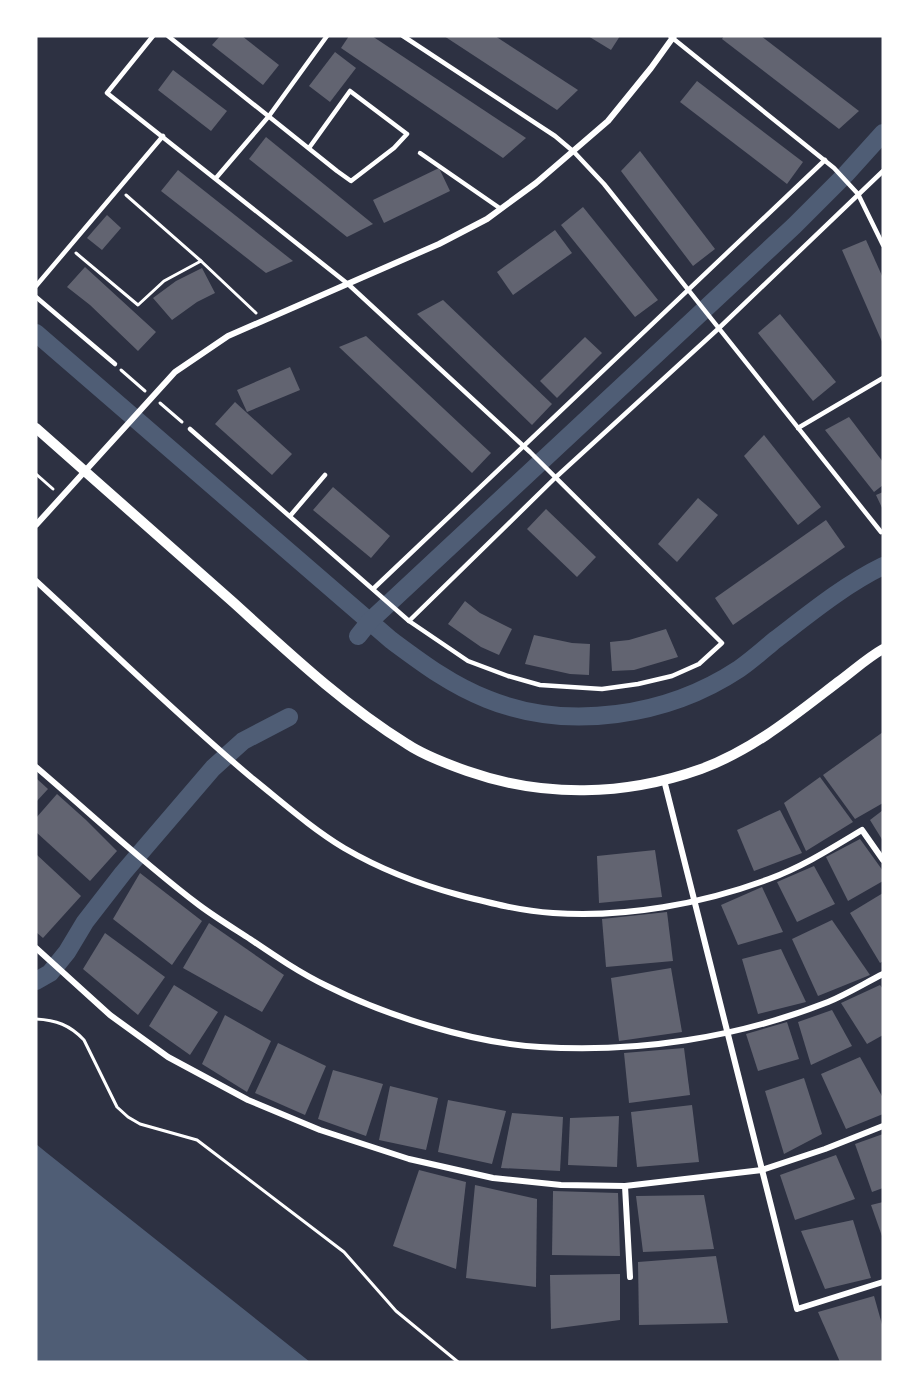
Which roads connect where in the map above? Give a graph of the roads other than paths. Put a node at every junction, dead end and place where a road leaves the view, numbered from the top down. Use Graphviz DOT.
graph roads {
  1 [pos="153,36"];
  2 [pos="168,36"];
  3 [pos="327,36"];
  4 [pos="403,36"];
  5 [pos="672,37"];
  6 [pos="269,116"];
  7 [pos="163,136"];
  8 [pos="309,148"];
  9 [pos="574,152"];
  10 [pos="420,153"];
  11 [pos="825,160"];
  12 [pos="883,171"];
  13 [pos="216,178"];
  14 [pos="858,194"];
  15 [pos="501,209"];
  16 [pos="883,245"];
  17 [pos="348,284"];
  18 [pos="36,286"];
  19 [pos="689,293"];
  20 [pos="36,297"];
  21 [pos="718,329"];
  22 [pos="116,364"];
  23 [pos="883,378"];
  24 [pos="36,428"];
  25 [pos="798,428"];
  26 [pos="190,429"];
  27 [pos="523,447"];
  28 [pos="85,471"];
  29 [pos="325,475"];
  30 [pos="555,478"];
  31 [pos="290,516"];
  32 [pos="36,525"];
  33 [pos="880,532"];
  34 [pos="36,581"];
  35 [pos="374,589"];
  36 [pos="409,621"];
  37 [pos="883,648"];
  38 [pos="36,767"];
  39 [pos="664,780"];
  40 [pos="883,860"];
  41 [pos="695,902"];
  42 [pos="36,948"];
  43 [pos="883,974"];
  44 [pos="728,1033"];
  45 [pos="883,1126"];
  46 [pos="762,1170"];
  47 [pos="625,1186"];
  48 [pos="630,1277"];
  49 [pos="883,1282"];
  1 -- 7 [label="lane"];
  2 -- 6 [label="lane"];
  3 -- 6 [label="lane"];
  4 -- 9 [label="lane"];
  5 -- 9 [label="street"];
  5 -- 11 [label="lane"];
  6 -- 8 [label="lane"];
  6 -- 13 [label="lane"];
  7 -- 13 [label="lane"];
  7 -- 18 [label="lane"];
  8 -- 8 [label="lane"];
  9 -- 15 [label="street"];
  9 -- 19 [label="lane"];
  10 -- 15 [label="lane"];
  11 -- 14 [label="lane"];
  11 -- 19 [label="lane"];
  12 -- 14 [label="lane"];
  13 -- 17 [label="lane"];
  14 -- 16 [label="lane"];
  14 -- 21 [label="lane"];
  15 -- 17 [label="street"];
  17 -- 27 [label="lane"];
  17 -- 28 [label="street"];
  19 -- 21 [label="lane"];
  19 -- 27 [label="lane"];
  20 -- 22 [label="lane"];
  21 -- 25 [label="lane"];
  21 -- 30 [label="lane"];
  23 -- 25 [label="lane"];
  24 -- 28 [label="street"];
  25 -- 33 [label="lane"];
  26 -- 31 [label="lane"];
  27 -- 30 [label="lane"];
  27 -- 35 [label="lane"];
  28 -- 32 [label="street"];
  28 -- 39 [label="street"];
  29 -- 31 [label="lane"];
  30 -- 36 [label="lane"];
  30 -- 36 [label="lane"];
  31 -- 35 [label="lane"];
  34 -- 41 [label="street"];
  35 -- 36 [label="lane"];
  37 -- 39 [label="street"];
  38 -- 44 [label="street"];
  39 -- 41 [label="street"];
  40 -- 41 [label="street"];
  41 -- 44 [label="street"];
  42 -- 47 [label="street"];
  43 -- 44 [label="street"];
  44 -- 46 [label="street"];
  45 -- 46 [label="street"];
  46 -- 47 [label="street"];
  46 -- 49 [label="street"];
  47 -- 48 [label="street"];
}
